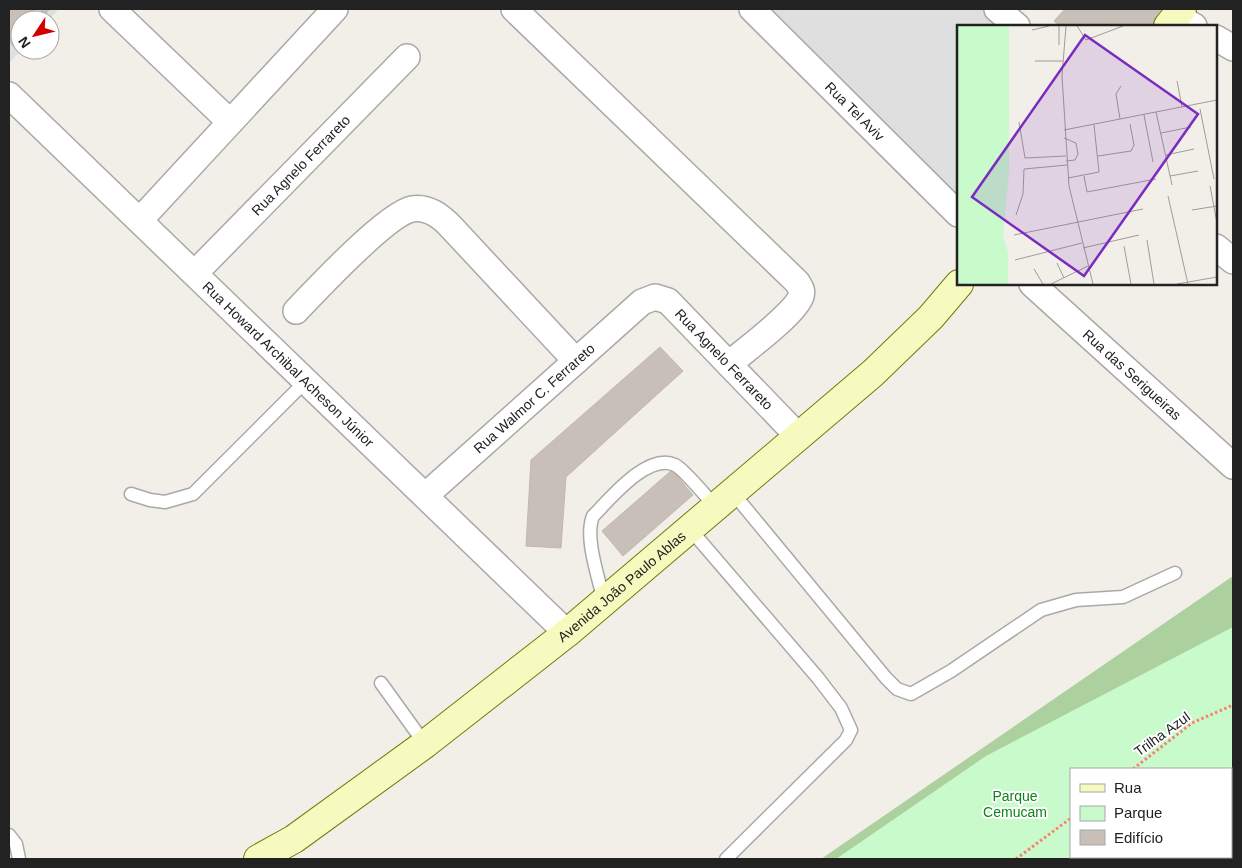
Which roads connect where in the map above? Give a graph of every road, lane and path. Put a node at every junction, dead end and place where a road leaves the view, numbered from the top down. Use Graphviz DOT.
graph roads {
  1 [pos="112,9"];
  2 [pos="514,9"];
  3 [pos="752,9"];
  4 [pos="997,9"];
  5 [pos="326,12"];
  6 [pos="1015,25"];
  7 [pos="1217,39"];
  8 [pos="1233,48"];
  9 [pos="407,57"];
  10 [pos="13,106"];
  11 [pos="230,122"];
  12 [pos="957,213"];
  13 [pos="140,220"];
  14 [pos="1217,248"];
  15 [pos="1233,262"];
  16 [pos="195,273"];
  17 [pos="958,285"];
  18 [pos="1033,285"];
  19 [pos="642,302"];
  20 [pos="296,310"];
  21 [pos="576,361"];
  22 [pos="729,364"];
  23 [pos="307,380"];
  24 [pos="799,437"];
  25 [pos="1233,466"];
  26 [pos="131,494"];
  27 [pos="426,495"];
  28 [pos="724,500"];
  29 [pos="690,530"];
  30 [pos="1175,573"];
  31 [pos="604,602"];
  32 [pos="567,633"];
  33 [pos="381,683"];
  34 [pos="1233,705"];
  35 [pos="425,744"];
  36 [pos="1134,768"];
  37 [pos="1070,819"];
  38 [pos="9,835"];
  39 [pos="18,859"];
  40 [pos="258,859"];
  41 [pos="726,859"];
  42 [pos="1016,859"];
  1 -- 11 [label="street"];
  2 -- 22 [label="street"];
  3 -- 12 [label="street, Rua Tel Aviv"];
  4 -- 6 [label="street"];
  5 -- 11 [label="street"];
  7 -- 8 [label="street"];
  9 -- 16 [label="street, Rua Agnelo Ferrareto"];
  10 -- 13 [label="street, Rua Howard Archibal Acheson Júnior"];
  11 -- 13 [label="street"];
  13 -- 16 [label="street, Rua Howard Archibal Acheson Júnior"];
  14 -- 15 [label="street"];
  16 -- 23 [label="street, Rua Howard Archibal Acheson Júnior"];
  17 -- 24 [label="street, Avenida João Paulo Ablas"];
  18 -- 25 [label="street, Rua das Serigueiras"];
  19 -- 21 [label="street, Rua Walmor C. Ferrareto"];
  19 -- 22 [label="street, Rua Agnelo Ferrareto"];
  20 -- 21 [label="street"];
  21 -- 27 [label="street, Rua Walmor C. Ferrareto"];
  22 -- 24 [label="street, Rua Agnelo Ferrareto"];
  23 -- 26 [label="lane"];
  23 -- 27 [label="street, Rua Howard Archibal Acheson Júnior"];
  24 -- 28 [label="street, Avenida João Paulo Ablas"];
  27 -- 32 [label="street, Rua Howard Archibal Acheson Júnior"];
  28 -- 29 [label="street, Avenida João Paulo Ablas"];
  28 -- 30 [label="lane"];
  28 -- 31 [label="lane"];
  29 -- 31 [label="street, Avenida João Paulo Ablas"];
  29 -- 41 [label="lane"];
  31 -- 32 [label="street, Avenida João Paulo Ablas"];
  32 -- 35 [label="street, Avenida João Paulo Ablas"];
  33 -- 35 [label="lane"];
  34 -- 36 [label="path, Trilha Azul"];
  35 -- 40 [label="street, Avenida João Paulo Ablas"];
  37 -- 42 [label="path"];
  38 -- 39 [label="lane"];
}
